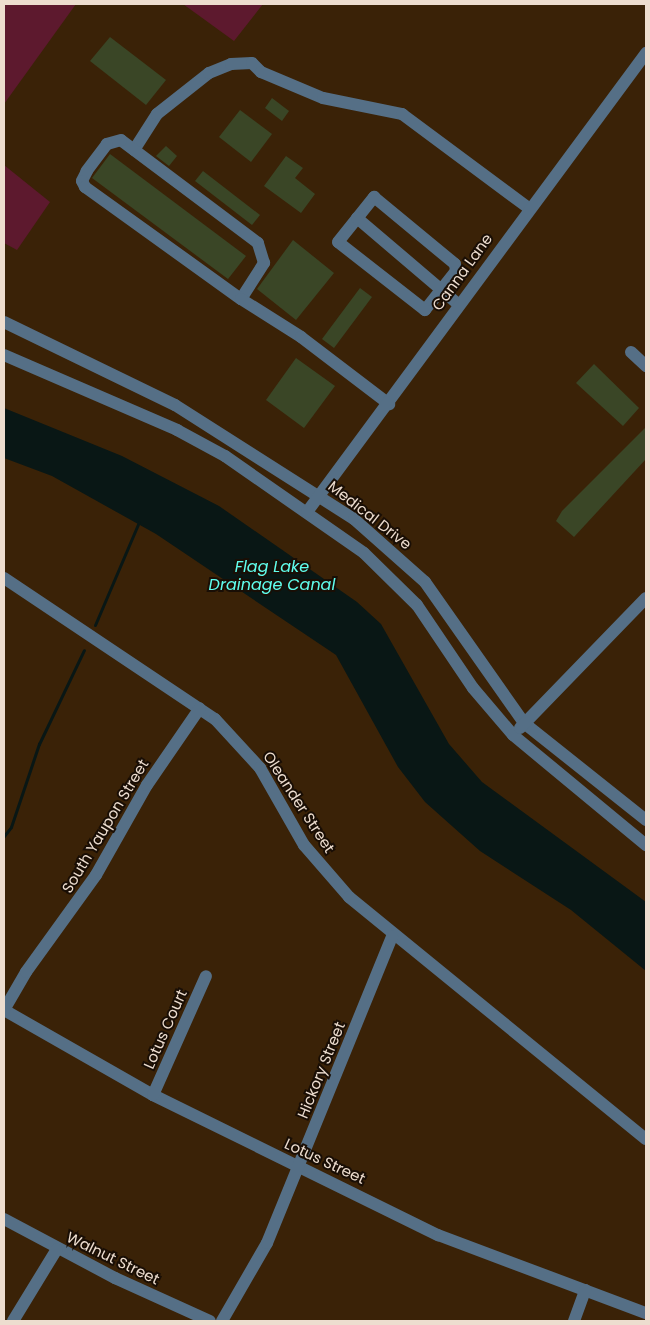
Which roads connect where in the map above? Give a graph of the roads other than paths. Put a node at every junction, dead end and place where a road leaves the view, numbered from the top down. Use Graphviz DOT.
graph roads {
  1 [pos="646,54"];
  2 [pos="134,150"];
  3 [pos="530,208"];
  4 [pos="357,218"];
  5 [pos="456,270"];
  6 [pos="474,283"];
  7 [pos="441,291"];
  8 [pos="242,299"];
  9 [pos="458,304"];
  10 [pos="4,322"];
  11 [pos="631,352"];
  12 [pos="4,355"];
  13 [pos="646,366"];
  14 [pos="389,404"];
  15 [pos="320,496"];
  16 [pos="307,512"];
  17 [pos="4,578"];
  18 [pos="646,598"];
  19 [pos="200,708"];
  20 [pos="524,723"];
  21 [pos="513,735"];
  22 [pos="646,820"];
  23 [pos="644,840"];
  24 [pos="392,936"];
  25 [pos="206,976"];
  26 [pos="4,1010"];
  27 [pos="153,1095"];
  28 [pos="646,1139"];
  29 [pos="300,1168"];
  30 [pos="4,1219"];
  31 [pos="57,1249"];
  32 [pos="585,1290"];
  33 [pos="646,1313"];
  34 [pos="13,1321"];
  35 [pos="210,1321"];
  36 [pos="222,1321"];
  37 [pos="574,1321"];
  1 -- 3 [label="street, Canna Lane"];
  2 -- 3 [label="street"];
  2 -- 8 [label="street"];
  2 -- 8 [label="street"];
  3 -- 6 [label="street, Canna Lane"];
  4 -- 5 [label="street"];
  4 -- 7 [label="street"];
  4 -- 7 [label="street"];
  5 -- 6 [label="street"];
  5 -- 7 [label="street"];
  6 -- 9 [label="street, Canna Lane"];
  7 -- 9 [label="street"];
  8 -- 14 [label="street"];
  9 -- 14 [label="street, Canna Lane"];
  10 -- 15 [label="street, Medical Drive"];
  11 -- 13 [label="street"];
  12 -- 16 [label="street"];
  14 -- 15 [label="street, Canna Lane"];
  15 -- 16 [label="street, Canna Lane"];
  15 -- 20 [label="street, Medical Drive"];
  16 -- 21 [label="street"];
  17 -- 19 [label="street, Oleander Street"];
  18 -- 20 [label="street"];
  19 -- 24 [label="street, Oleander Street"];
  19 -- 26 [label="street, South Yaupon Street"];
  20 -- 21 [label="street"];
  20 -- 22 [label="street, Medical Drive"];
  21 -- 23 [label="street"];
  24 -- 28 [label="street, Oleander Street"];
  24 -- 29 [label="street, Hickory Street"];
  25 -- 27 [label="street, Lotus Court"];
  26 -- 27 [label="street, Lotus Street"];
  27 -- 29 [label="street, Lotus Street"];
  29 -- 32 [label="street, Lotus Street"];
  29 -- 36 [label="street, Hickory Street"];
  30 -- 31 [label="street, Walnut Street"];
  31 -- 34 [label="street"];
  31 -- 35 [label="street, Walnut Street"];
  32 -- 33 [label="street, Lotus Street"];
  32 -- 37 [label="street"];
}
